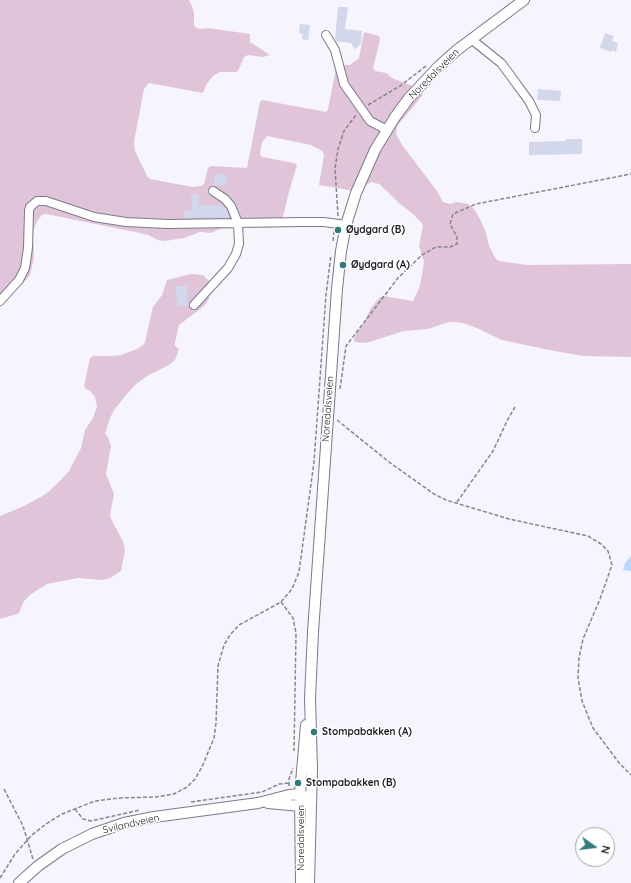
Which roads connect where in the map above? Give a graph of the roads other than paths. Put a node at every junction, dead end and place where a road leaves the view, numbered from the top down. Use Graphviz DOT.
graph roads {
  1 [pos="524,0"];
  2 [pos="326,35"];
  3 [pos="470,39"];
  4 [pos="535,128"];
  5 [pos="387,130"];
  6 [pos="213,191"];
  7 [pos="238,223"];
  8 [pos="346,225"];
  9 [pos="0,301"];
  10 [pos="194,304"];
  11 [pos="310,698"];
  12 [pos="300,794"];
  13 [pos="310,799"];
  14 [pos="258,803"];
  15 [pos="300,806"];
  16 [pos="19,883"];
  17 [pos="301,883"];
  18 [pos="309,883"];
  1 -- 3 [label="main road, Noredalsveien"];
  2 -- 5 [label="lane"];
  3 -- 4 [label="lane"];
  3 -- 5 [label="main road, Noredalsveien"];
  5 -- 8 [label="main road, Noredalsveien"];
  6 -- 7 [label="lane"];
  7 -- 8 [label="lane"];
  7 -- 9 [label="lane"];
  7 -- 10 [label="lane"];
  8 -- 11 [label="main road, Noredalsveien"];
  11 -- 12 [label="main road, Noredalsveien"];
  11 -- 13 [label="main road, Noredalsveien"];
  12 -- 13 [label="main road"];
  12 -- 14 [label="main road, Svilandveien"];
  12 -- 15 [label="main road, Noredalsveien"];
  13 -- 15 [label="main road"];
  13 -- 18 [label="main road, Noredalsveien"];
  14 -- 15 [label="main road, Svilandveien"];
  14 -- 16 [label="main road, Svilandveien"];
  15 -- 17 [label="main road, Noredalsveien"];
}
